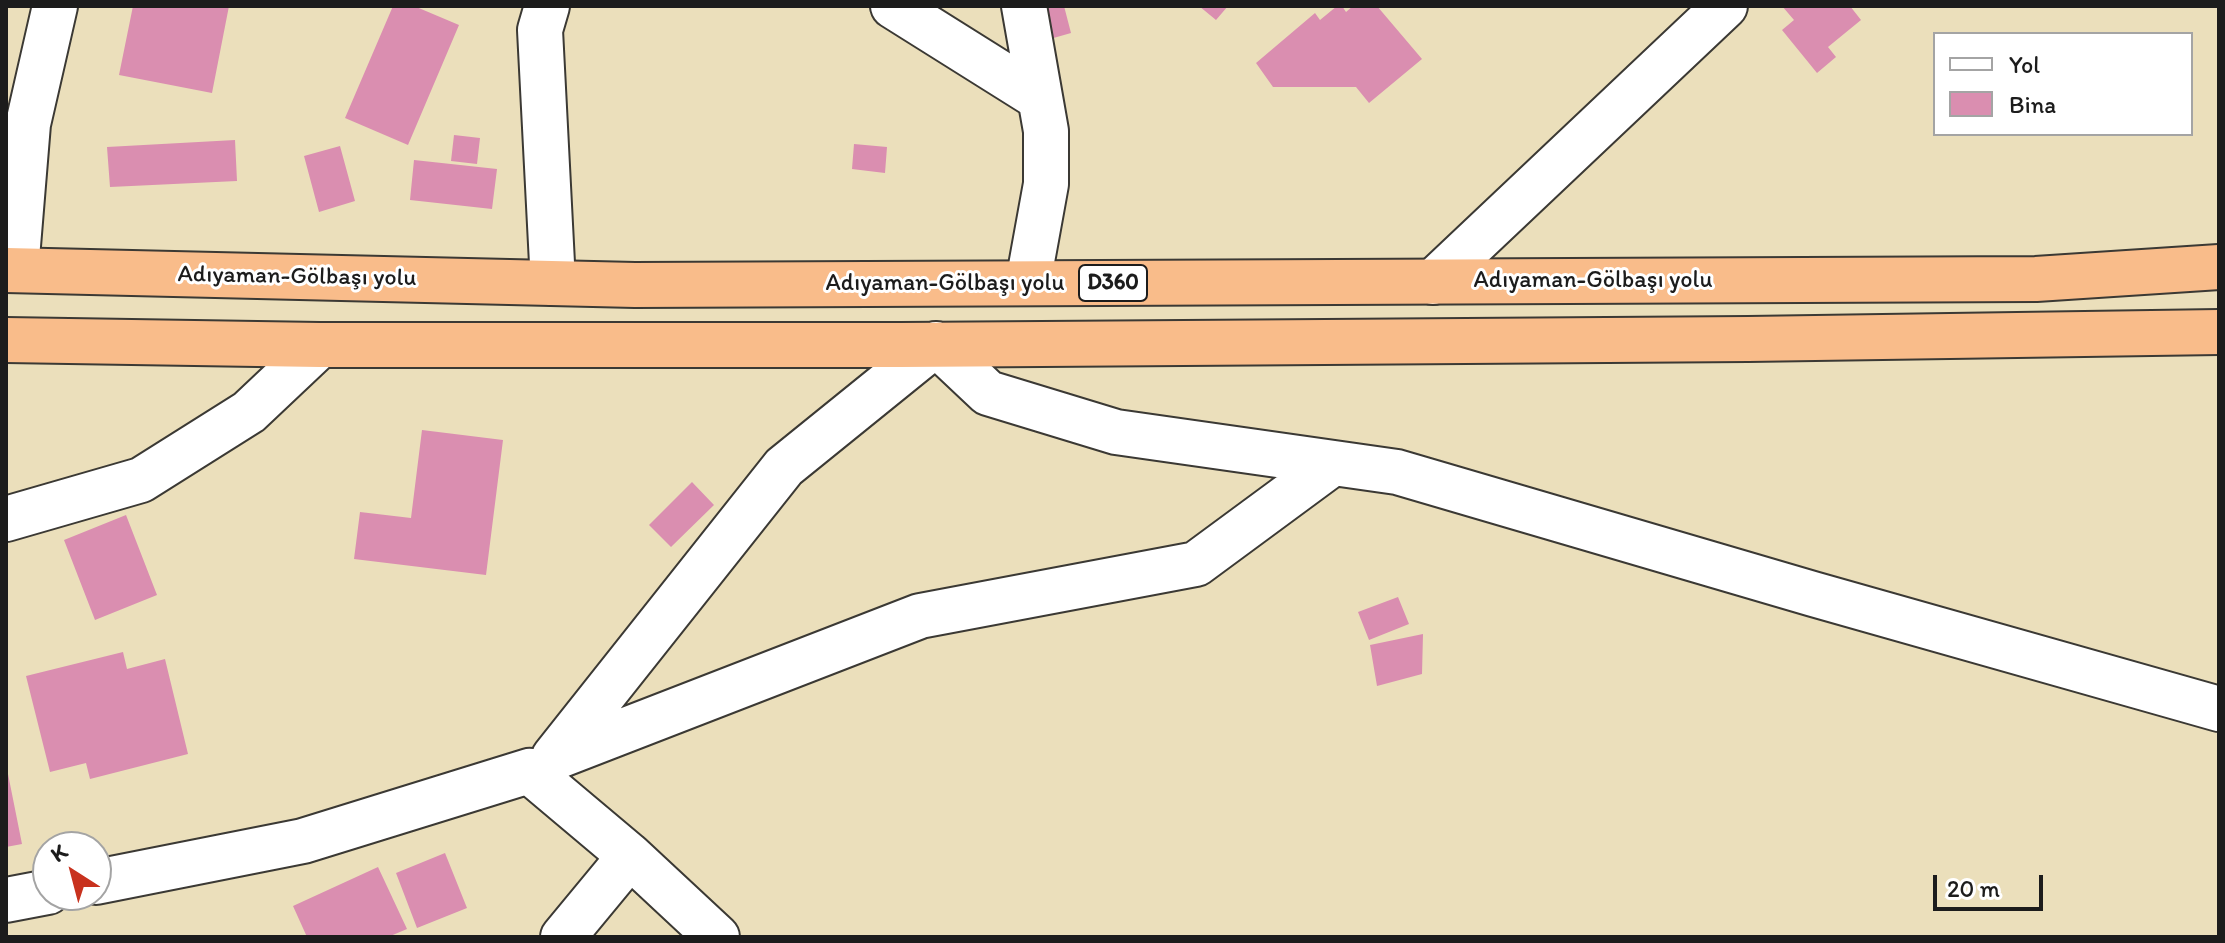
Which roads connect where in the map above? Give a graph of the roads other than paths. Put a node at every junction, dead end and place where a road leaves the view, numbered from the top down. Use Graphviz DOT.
graph roads {
  1 [pos="55,6"];
  2 [pos="547,6"];
  3 [pos="893,6"];
  4 [pos="1024,6"];
  5 [pos="1725,6"];
  6 [pos="1038,97"];
  7 [pos="2219,267"];
  8 [pos="11,270"];
  9 [pos="1433,282"];
  10 [pos="553,283"];
  11 [pos="1028,283"];
  12 [pos="2219,332"];
  13 [pos="6,340"];
  14 [pos="936,344"];
  15 [pos="320,345"];
  16 [pos="1333,463"];
  17 [pos="6,519"];
  18 [pos="2219,709"];
  19 [pos="542,764"];
  20 [pos="630,856"];
  21 [pos="112,879"];
  22 [pos="32,895"];
  23 [pos="6,900"];
  24 [pos="563,937"];
  25 [pos="717,937"];
  1 -- 8 [label="street"];
  2 -- 10 [label="street"];
  3 -- 6 [label="street"];
  4 -- 6 [label="street"];
  5 -- 9 [label="street"];
  6 -- 11 [label="street"];
  7 -- 9 [label="highway, Adıyaman-Gölbaşı yolu / D360"];
  8 -- 10 [label="highway, Adıyaman-Gölbaşı yolu / D360"];
  9 -- 11 [label="highway, Adıyaman-Gölbaşı yolu / D360"];
  10 -- 11 [label="highway, Adıyaman-Gölbaşı yolu / D360"];
  12 -- 14 [label="highway"];
  13 -- 15 [label="highway"];
  14 -- 15 [label="highway"];
  14 -- 16 [label="street"];
  14 -- 19 [label="street"];
  15 -- 17 [label="street"];
  16 -- 18 [label="street"];
  16 -- 19 [label="street"];
  19 -- 20 [label="street"];
  19 -- 21 [label="street"];
  20 -- 24 [label="street"];
  20 -- 25 [label="street"];
  22 -- 23 [label="street"];
}
